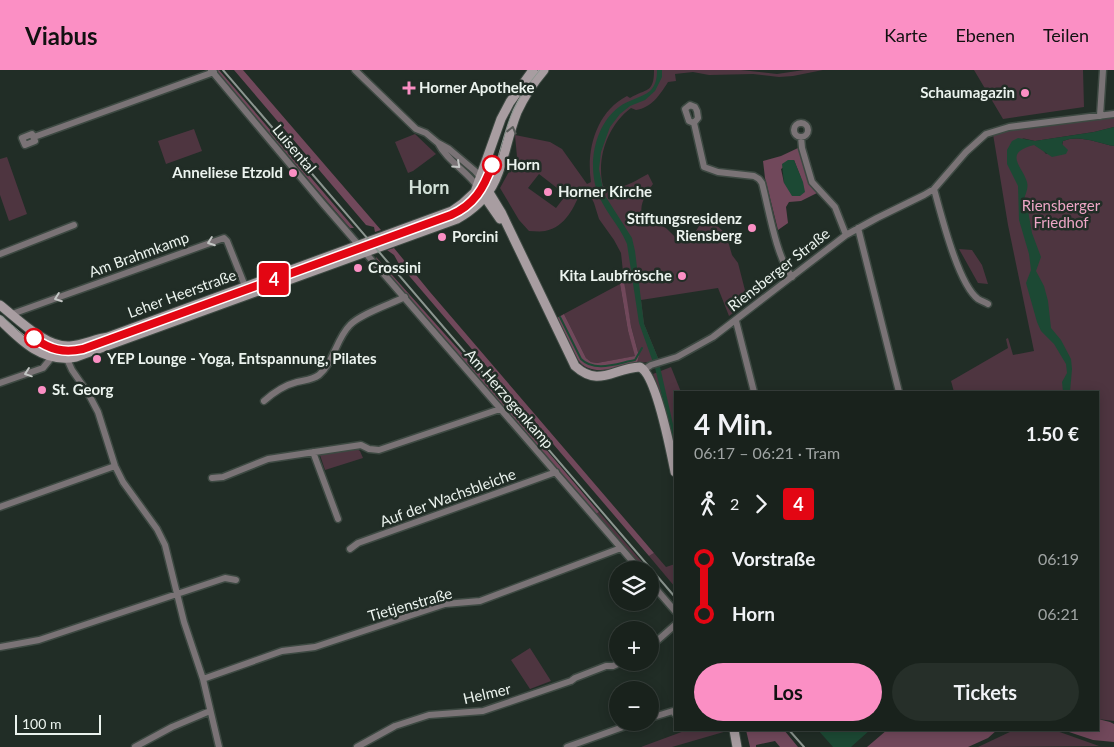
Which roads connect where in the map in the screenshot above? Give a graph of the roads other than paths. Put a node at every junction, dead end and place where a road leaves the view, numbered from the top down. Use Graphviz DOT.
graph roads {
  1 [pos="355,70"];
  2 [pos="532,70"];
  3 [pos="544,70"];
  4 [pos="1103,70"];
  5 [pos="212,71"];
  6 [pos="1114,114"];
  7 [pos="1100,116"];
  8 [pos="694,123"];
  9 [pos="34,137"];
  10 [pos="801,137"];
  11 [pos="438,143"];
  12 [pos="481,178"];
  13 [pos="478,187"];
  14 [pos="934,188"];
  15 [pos="487,195"];
  16 [pos="74,225"];
  17 [pos="858,228"];
  18 [pos="846,235"];
  19 [pos="358,244"];
  20 [pos="365,252"];
  21 [pos="0,254"];
  22 [pos="792,277"];
  23 [pos="245,286"];
  24 [pos="405,297"];
  25 [pos="988,304"];
  26 [pos="0,305"];
  27 [pos="12,314"];
  28 [pos="0,320"];
  29 [pos="736,321"];
  30 [pos="61,346"];
  31 [pos="52,358"];
  32 [pos="67,359"];
  33 [pos="648,367"];
  34 [pos="0,383"];
  35 [pos="754,391"];
  36 [pos="899,391"];
  37 [pos="264,401"];
  38 [pos="500,409"];
  39 [pos="313,452"];
  40 [pos="115,466"];
  41 [pos="674,467"];
  42 [pos="556,472"];
  43 [pos="212,478"];
  44 [pos="0,507"];
  45 [pos="338,519"];
  46 [pos="621,548"];
  47 [pos="350,549"];
  48 [pos="632,561"];
  49 [pos="236,580"];
  50 [pos="659,592"];
  51 [pos="178,594"];
  52 [pos="674,610"];
  53 [pos="674,626"];
  54 [pos="659,639"];
  55 [pos="0,648"];
  56 [pos="609,666"];
  57 [pos="204,679"];
  58 [pos="210,711"];
  59 [pos="674,712"];
  60 [pos="659,715"];
  61 [pos="612,731"];
  62 [pos="734,731"];
  63 [pos="135,747"];
  64 [pos="219,747"];
  65 [pos="357,747"];
  66 [pos="567,747"];
  67 [pos="737,747"];
  1 -- 11 [label="street"];
  2 -- 12 [label="main road, Leher Heerstraße"];
  15 -- 3 [label="main road, one-way"];
  4 -- 7 [label="street"];
  5 -- 9 [label="street"];
  5 -- 19 [label="street, Luisental"];
  6 -- 7 [label="street, Riensberger Straße"];
  7 -- 14 [label="street, Riensberger Straße"];
  8 -- 22 [label="street"];
  10 -- 18 [label="street"];
  11 -- 12 [label="street"];
  11 -- 13 [label="street, one-way"];
  12 -- 13 [label="main road, Leher Heerstraße"];
  12 -- 15 [label="main road"];
  13 -- 15 [label="main road"];
  13 -- 19 [label="main road, Leher Heerstraße"];
  14 -- 17 [label="street, Riensberger Straße"];
  14 -- 25 [label="street"];
  15 -- 20 [label="main road, Leher Heerstraße"];
  15 -- 33 [label="main road, Riensberger Straße"];
  16 -- 21 [label="street"];
  17 -- 18 [label="street, Riensberger Straße"];
  17 -- 36 [label="street"];
  18 -- 22 [label="street, Riensberger Straße"];
  19 -- 20 [label="street, Am Herzogenkamp"];
  19 -- 23 [label="main road, Leher Heerstraße"];
  20 -- 24 [label="street, Am Herzogenkamp"];
  20 -- 32 [label="main road, Leher Heerstraße"];
  22 -- 29 [label="street, Riensberger Straße"];
  23 -- 27 [label="street, Am Brahmkamp, one-way"];
  23 -- 30 [label="main road, Leher Heerstraße"];
  24 -- 37 [label="street"];
  24 -- 38 [label="street, Am Herzogenkamp"];
  26 -- 27 [label="main road"];
  27 -- 30 [label="main road"];
  28 -- 31 [label="main road, Leher Heerstraße"];
  29 -- 33 [label="street, Riensberger Straße"];
  29 -- 35 [label="street"];
  30 -- 31 [label="street"];
  30 -- 32 [label="street"];
  31 -- 32 [label="main road, Leher Heerstraße"];
  31 -- 34 [label="street, one-way"];
  32 -- 40 [label="street"];
  33 -- 41 [label="main road"];
  38 -- 39 [label="street"];
  38 -- 42 [label="street, Am Herzogenkamp"];
  39 -- 43 [label="street"];
  39 -- 45 [label="street"];
  40 -- 44 [label="street"];
  40 -- 51 [label="street"];
  42 -- 46 [label="street, Am Herzogenkamp"];
  42 -- 47 [label="street, Auf der Wachsbleiche"];
  46 -- 48 [label="street, Am Herzogenkamp"];
  46 -- 57 [label="street, Tietjenstraße"];
  49 -- 51 [label="street"];
  50 -- 52 [label="street"];
  51 -- 55 [label="street"];
  51 -- 57 [label="street"];
  53 -- 54 [label="street"];
  56 -- 65 [label="street, Helmer"];
  57 -- 58 [label="street"];
  58 -- 63 [label="street"];
  58 -- 64 [label="street"];
  59 -- 60 [label="street"];
  61 -- 66 [label="street"];
  62 -- 67 [label="main road"];
}
